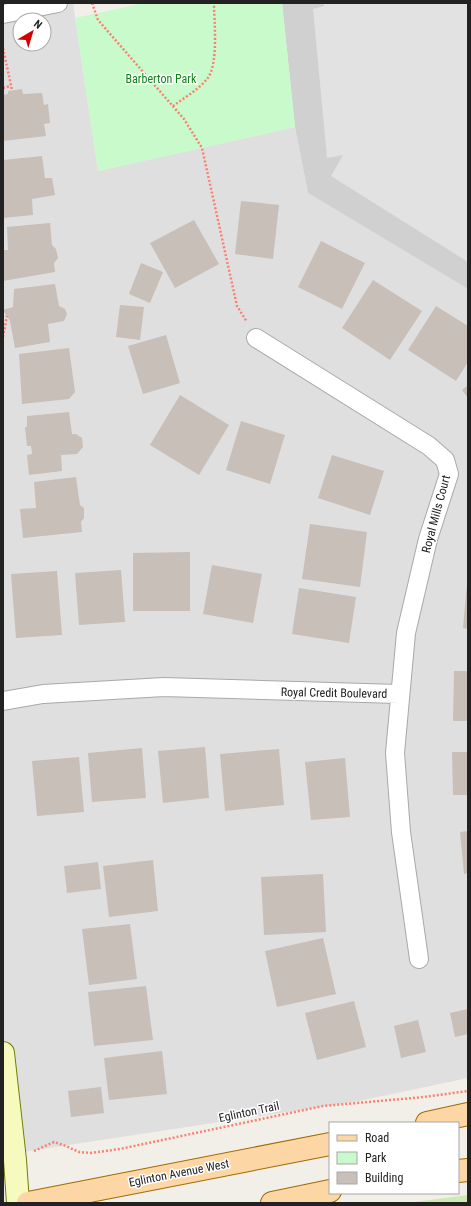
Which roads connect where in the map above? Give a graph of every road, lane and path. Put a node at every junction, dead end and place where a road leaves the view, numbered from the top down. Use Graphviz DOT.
graph roads {
  1 [pos="58,3"];
  2 [pos="92,3"];
  3 [pos="214,3"];
  4 [pos="3,14"];
  5 [pos="3,48"];
  6 [pos="11,86"];
  7 [pos="3,88"];
  8 [pos="12,90"];
  9 [pos="173,106"];
  10 [pos="7,316"];
  11 [pos="3,336"];
  12 [pos="256,338"];
  13 [pos="399,694"];
  14 [pos="3,701"];
  15 [pos="419,959"];
  16 [pos="3,1053"];
  17 [pos="468,1091"];
  18 [pos="468,1114"];
  19 [pos="432,1122"];
  20 [pos="329,1144"];
  21 [pos="38,1150"];
  22 [pos="329,1191"];
  23 [pos="18,1203"];
  24 [pos="28,1203"];
  25 [pos="272,1203"];
  1 -- 4 [label="street"];
  2 -- 9 [label="path"];
  3 -- 9 [label="path"];
  5 -- 6 [label="path"];
  6 -- 7 [label="path"];
  6 -- 8 [label="path"];
  9 -- 12 [label="path"];
  10 -- 11 [label="path"];
  12 -- 13 [label="street, Royal Mills Court"];
  13 -- 14 [label="street, Royal Credit Boulevard"];
  13 -- 15 [label="street, Royal Credit Boulevard"];
  16 -- 23 [label="main road"];
  17 -- 21 [label="path, Eglinton Trail"];
  18 -- 19 [label="main road"];
  20 -- 24 [label="main road, Eglinton Avenue West"];
  22 -- 25 [label="main road"];
}
